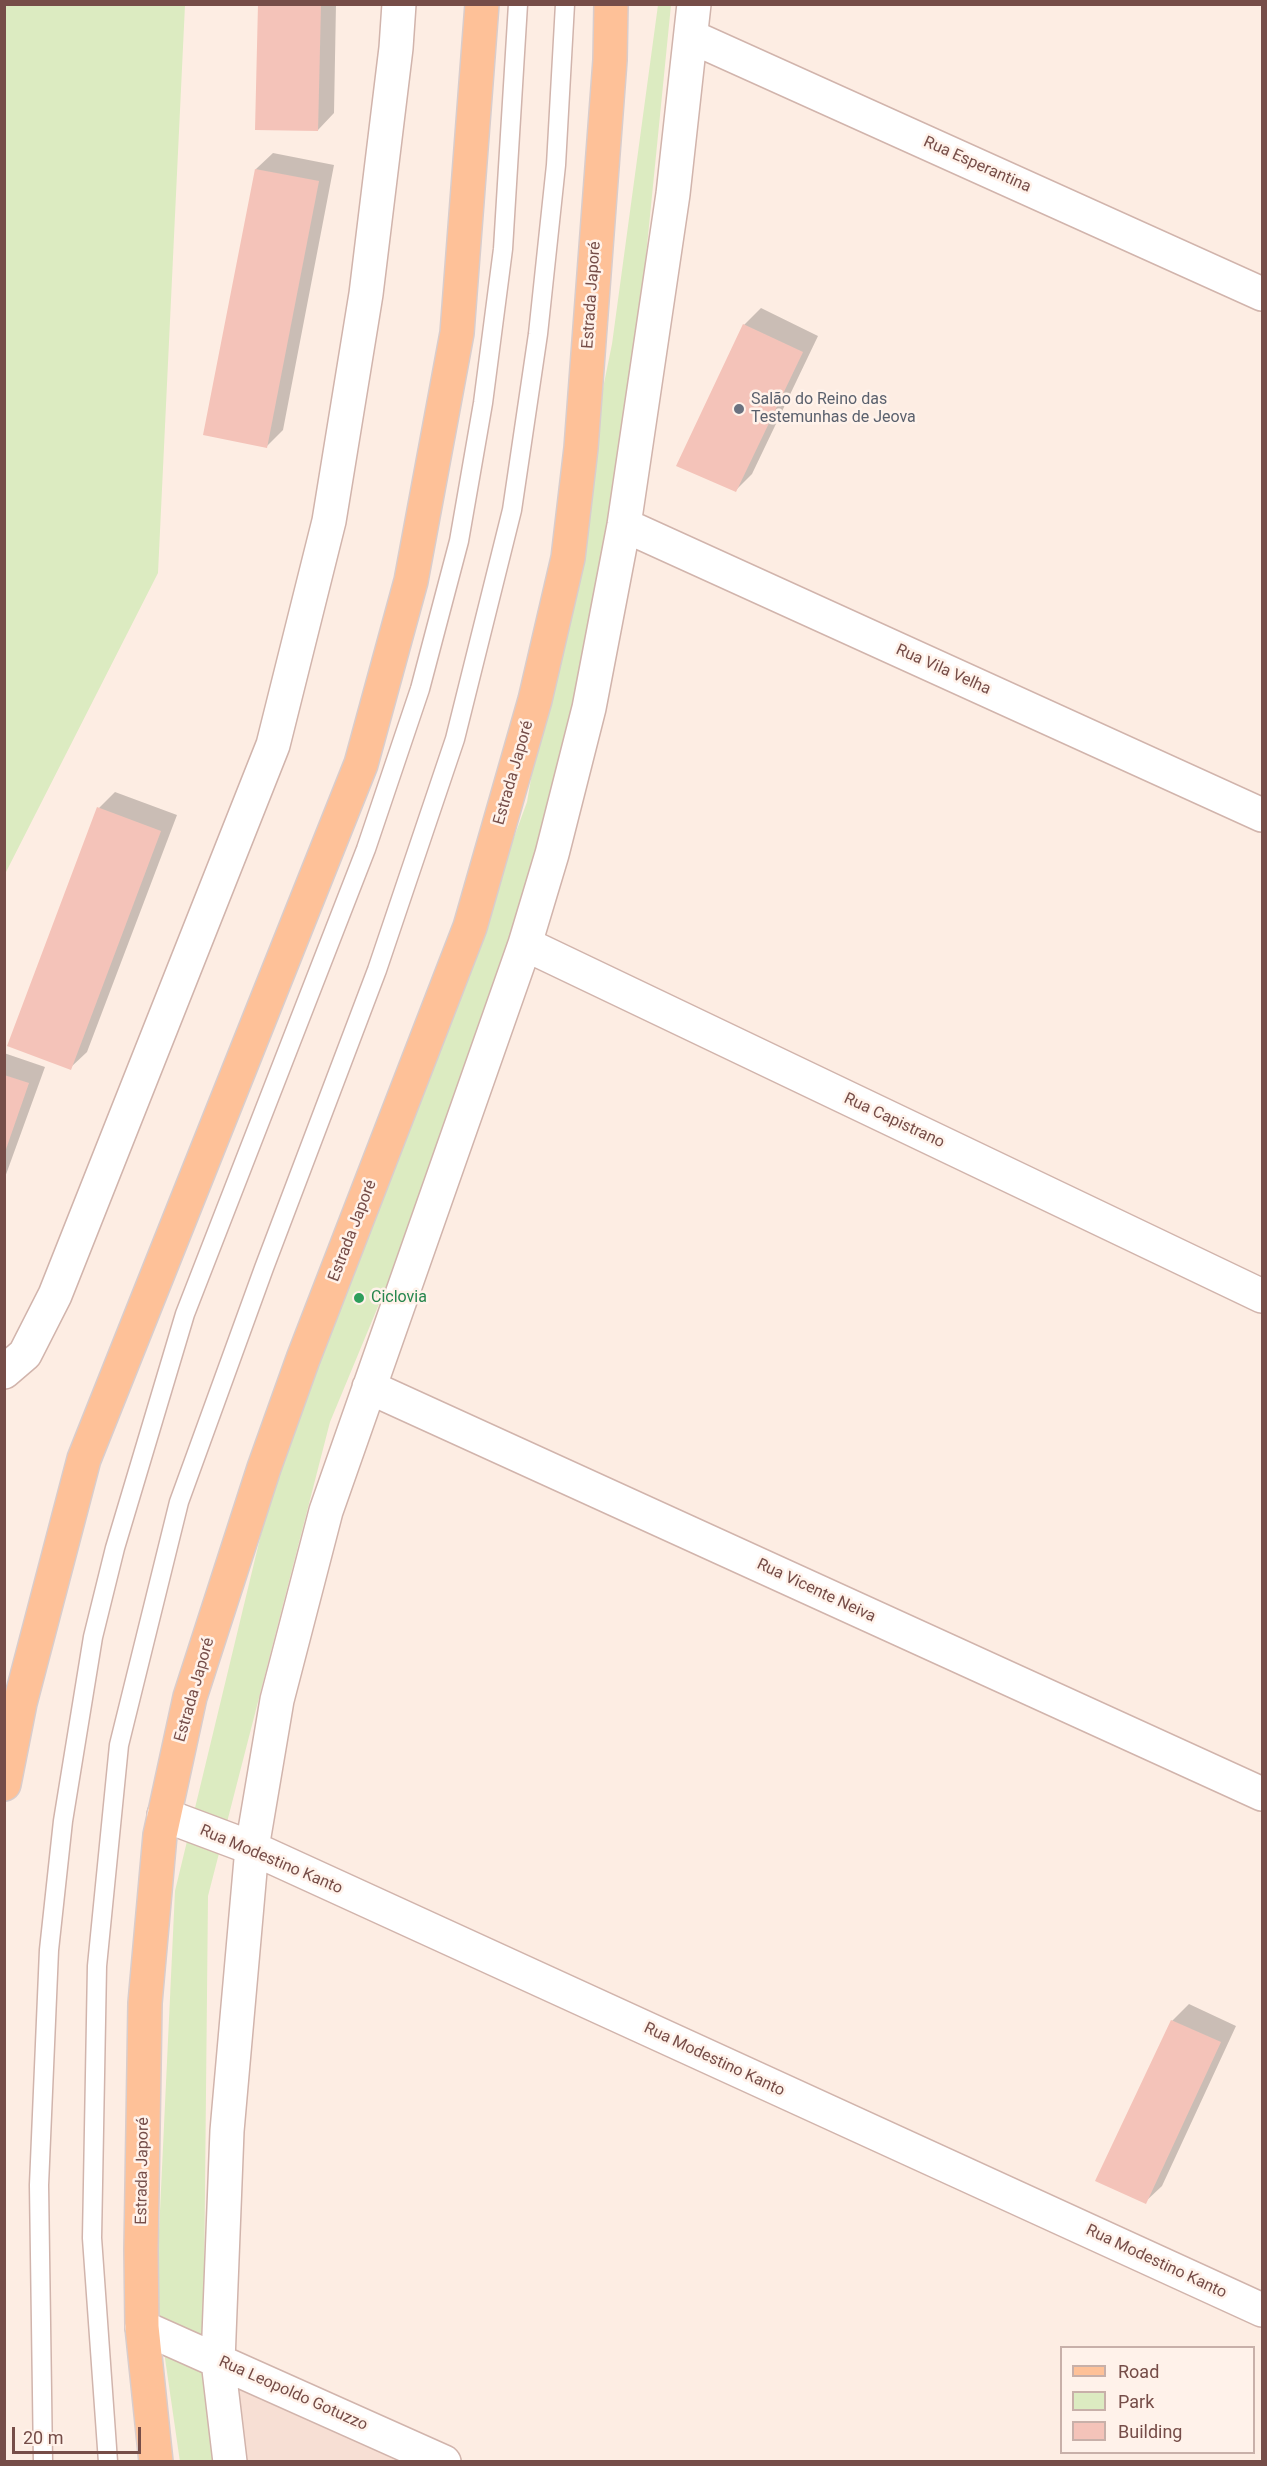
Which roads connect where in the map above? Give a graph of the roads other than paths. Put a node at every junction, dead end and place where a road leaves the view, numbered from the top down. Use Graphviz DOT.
graph roads {
  1 [pos="399,4"];
  2 [pos="482,4"];
  3 [pos="518,4"];
  4 [pos="565,4"];
  5 [pos="611,4"];
  6 [pos="694,4"];
  7 [pos="692,37"];
  8 [pos="1263,294"];
  9 [pos="624,525"];
  10 [pos="1263,815"];
  11 [pos="525,944"];
  12 [pos="1263,1296"];
  13 [pos="4,1372"];
  14 [pos="369,1387"];
  15 [pos="4,1784"];
  16 [pos="1263,1794"];
  17 [pos="164,1815"];
  18 [pos="252,1848"];
  19 [pos="1263,2310"];
  20 [pos="142,2327"];
  21 [pos="218,2361"];
  22 [pos="43,2462"];
  23 [pos="108,2462"];
  24 [pos="156,2462"];
  25 [pos="230,2462"];
  26 [pos="444,2462"];
  1 -- 13 [label="street"];
  2 -- 15 [label="main road"];
  3 -- 22 [label="lane"];
  4 -- 23 [label="lane"];
  5 -- 17 [label="main road, Estrada Japoré"];
  6 -- 7 [label="street"];
  7 -- 8 [label="street, Rua Esperantina"];
  7 -- 9 [label="street"];
  9 -- 10 [label="street, Rua Vila Velha"];
  9 -- 11 [label="street"];
  11 -- 12 [label="street, Rua Capistrano"];
  11 -- 14 [label="street"];
  14 -- 16 [label="street, Rua Vicente Neiva"];
  14 -- 18 [label="street"];
  17 -- 18 [label="street, Rua Modestino Kanto"];
  17 -- 20 [label="main road, Estrada Japoré"];
  18 -- 19 [label="street, Rua Modestino Kanto"];
  18 -- 21 [label="street"];
  20 -- 21 [label="street, Rua Leopoldo Gotuzzo"];
  20 -- 24 [label="main road, Estrada Japoré"];
  21 -- 25 [label="street"];
  21 -- 26 [label="street, Rua Leopoldo Gotuzzo"];
}
